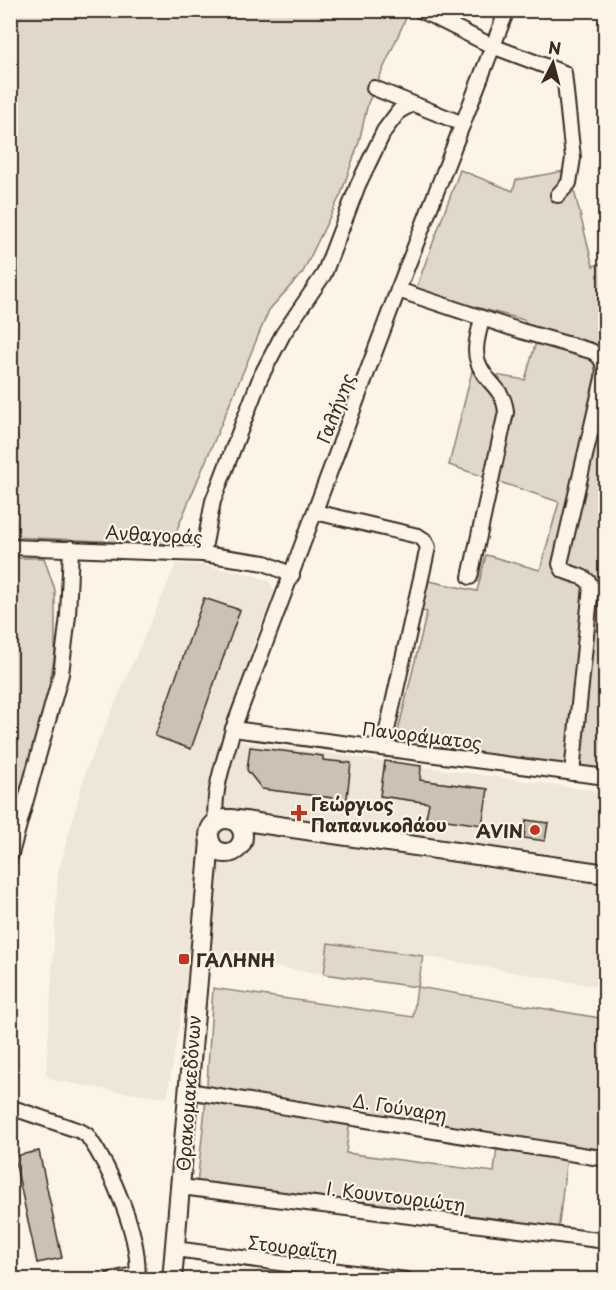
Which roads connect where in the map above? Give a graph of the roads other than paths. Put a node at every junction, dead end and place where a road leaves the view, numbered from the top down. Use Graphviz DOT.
graph roads {
  1 [pos="420,10"];
  2 [pos="507,10"];
  3 [pos="492,46"];
  4 [pos="374,88"];
  5 [pos="412,104"];
  6 [pos="463,124"];
  7 [pos="558,195"];
  8 [pos="399,290"];
  9 [pos="482,319"];
  10 [pos="315,512"];
  11 [pos="10,547"];
  12 [pos="72,548"];
  13 [pos="203,554"];
  14 [pos="292,575"];
  15 [pos="470,577"];
  16 [pos="233,729"];
  17 [pos="383,748"];
  18 [pos="572,773"];
  19 [pos="606,777"];
  20 [pos="224,821"];
  21 [pos="284,827"];
  22 [pos="210,841"];
  23 [pos="237,847"];
  24 [pos="10,857"];
  25 [pos="606,874"];
  26 [pos="206,908"];
  27 [pos="188,1091"];
  28 [pos="10,1107"];
  29 [pos="606,1159"];
  30 [pos="181,1187"];
  31 [pos="606,1241"];
  32 [pos="175,1250"];
  33 [pos="138,1277"];
  34 [pos="406,1279"];
  35 [pos="111,1280"];
  36 [pos="172,1280"];
  1 -- 3 [label="street"];
  2 -- 3 [label="street, Γαλήνης"];
  3 -- 6 [label="street, Γαλήνης"];
  3 -- 7 [label="street"];
  4 -- 5 [label="street"];
  5 -- 6 [label="street"];
  5 -- 13 [label="street"];
  6 -- 8 [label="street, Γαλήνης"];
  8 -- 9 [label="street"];
  8 -- 10 [label="street, Γαλήνης"];
  9 -- 15 [label="street"];
  9 -- 18 [label="street"];
  10 -- 14 [label="street, Γαλήνης"];
  10 -- 17 [label="street"];
  11 -- 12 [label="street, Ανθαγοράς"];
  12 -- 13 [label="street, Ανθαγοράς"];
  12 -- 24 [label="street"];
  13 -- 14 [label="street, Ανθαγοράς"];
  14 -- 16 [label="street, Γαλήνης"];
  16 -- 17 [label="street, Πανοράματος"];
  16 -- 20 [label="street, Γαλήνης"];
  17 -- 18 [label="street, Πανοράματος"];
  18 -- 19 [label="street, Πανοράματος"];
  20 -- 21 [label="main road"];
  20 -- 22 [label="main road, Θρακομακεδόνων"];
  20 -- 23 [label="main road"];
  21 -- 23 [label="main road"];
  21 -- 25 [label="main road"];
  22 -- 23 [label="main road"];
  22 -- 26 [label="main road, Θρακομακεδόνων"];
  23 -- 26 [label="main road, Θρακομακεδόνων"];
  26 -- 27 [label="main road, Θρακομακεδόνων"];
  27 -- 29 [label="street, Δ. Γούναρη"];
  27 -- 30 [label="main road, Θρακομακεδόνων"];
  28 -- 33 [label="street"];
  30 -- 31 [label="street, Ι. Κουντουριώτη"];
  30 -- 32 [label="main road, Θρακομακεδόνων"];
  32 -- 34 [label="street, Στουραΐτη"];
  32 -- 36 [label="main road, Θρακομακεδόνων"];
  33 -- 35 [label="street"];
}
